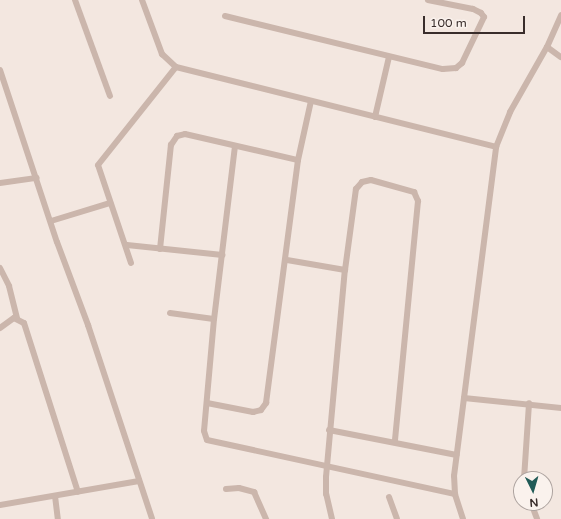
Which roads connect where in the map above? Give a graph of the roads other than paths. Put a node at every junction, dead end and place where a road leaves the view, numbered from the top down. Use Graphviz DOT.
graph roads {
  1 [pos="75,0"];
  2 [pos="142,0"];
  3 [pos="428,0"];
  4 [pos="561,15"];
  5 [pos="225,16"];
  6 [pos="547,47"];
  7 [pos="390,57"];
  8 [pos="561,57"];
  9 [pos="176,67"];
  10 [pos="0,70"];
  11 [pos="7,91"];
  12 [pos="0,92"];
  13 [pos="110,96"];
  14 [pos="311,101"];
  15 [pos="375,117"];
  16 [pos="235,146"];
  17 [pos="496,147"];
  18 [pos="298,160"];
  19 [pos="37,178"];
  20 [pos="0,183"];
  21 [pos="110,204"];
  22 [pos="50,221"];
  23 [pos="127,245"];
  24 [pos="160,249"];
  25 [pos="222,254"];
  26 [pos="287,260"];
  27 [pos="131,263"];
  28 [pos="0,268"];
  29 [pos="345,270"];
  30 [pos="170,313"];
  31 [pos="16,318"];
  32 [pos="214,319"];
  33 [pos="0,328"];
  34 [pos="464,398"];
  35 [pos="207,403"];
  36 [pos="529,403"];
  37 [pos="561,408"];
  38 [pos="329,430"];
  39 [pos="394,442"];
  40 [pos="457,455"];
  41 [pos="327,466"];
  42 [pos="525,471"];
  43 [pos="139,481"];
  44 [pos="226,489"];
  45 [pos="78,492"];
  46 [pos="455,494"];
  47 [pos="55,496"];
  48 [pos="389,497"];
  49 [pos="0,506"];
  50 [pos="58,519"];
  51 [pos="152,519"];
  52 [pos="266,519"];
  53 [pos="332,519"];
  54 [pos="397,519"];
  55 [pos="463,519"];
  1 -- 13 [label="street"];
  2 -- 9 [label="street"];
  3 -- 7 [label="street"];
  4 -- 6 [label="street"];
  5 -- 7 [label="street"];
  6 -- 8 [label="street"];
  6 -- 17 [label="street"];
  7 -- 15 [label="street"];
  9 -- 14 [label="street"];
  9 -- 21 [label="street"];
  10 -- 11 [label="street"];
  11 -- 12 [label="street"];
  11 -- 19 [label="street"];
  14 -- 15 [label="street"];
  14 -- 18 [label="street"];
  15 -- 17 [label="street"];
  16 -- 18 [label="street"];
  16 -- 24 [label="street"];
  16 -- 25 [label="street"];
  17 -- 34 [label="street"];
  18 -- 26 [label="street"];
  19 -- 20 [label="street"];
  19 -- 22 [label="street"];
  21 -- 22 [label="street"];
  21 -- 23 [label="street"];
  22 -- 43 [label="street"];
  23 -- 24 [label="street"];
  23 -- 27 [label="street"];
  24 -- 25 [label="street"];
  25 -- 32 [label="street"];
  26 -- 29 [label="street"];
  26 -- 35 [label="street"];
  28 -- 31 [label="street"];
  29 -- 38 [label="street"];
  29 -- 39 [label="street"];
  30 -- 32 [label="street"];
  31 -- 33 [label="street"];
  31 -- 45 [label="street"];
  32 -- 35 [label="street"];
  34 -- 36 [label="street"];
  34 -- 40 [label="street"];
  35 -- 41 [label="street"];
  36 -- 37 [label="street"];
  36 -- 42 [label="street"];
  38 -- 39 [label="street"];
  38 -- 41 [label="street"];
  39 -- 40 [label="street"];
  40 -- 46 [label="street"];
  41 -- 46 [label="street"];
  41 -- 53 [label="street"];
  43 -- 45 [label="street"];
  43 -- 51 [label="street"];
  44 -- 52 [label="street"];
  45 -- 47 [label="street"];
  46 -- 55 [label="street"];
  47 -- 49 [label="street"];
  47 -- 50 [label="street"];
  48 -- 54 [label="street"];
}
